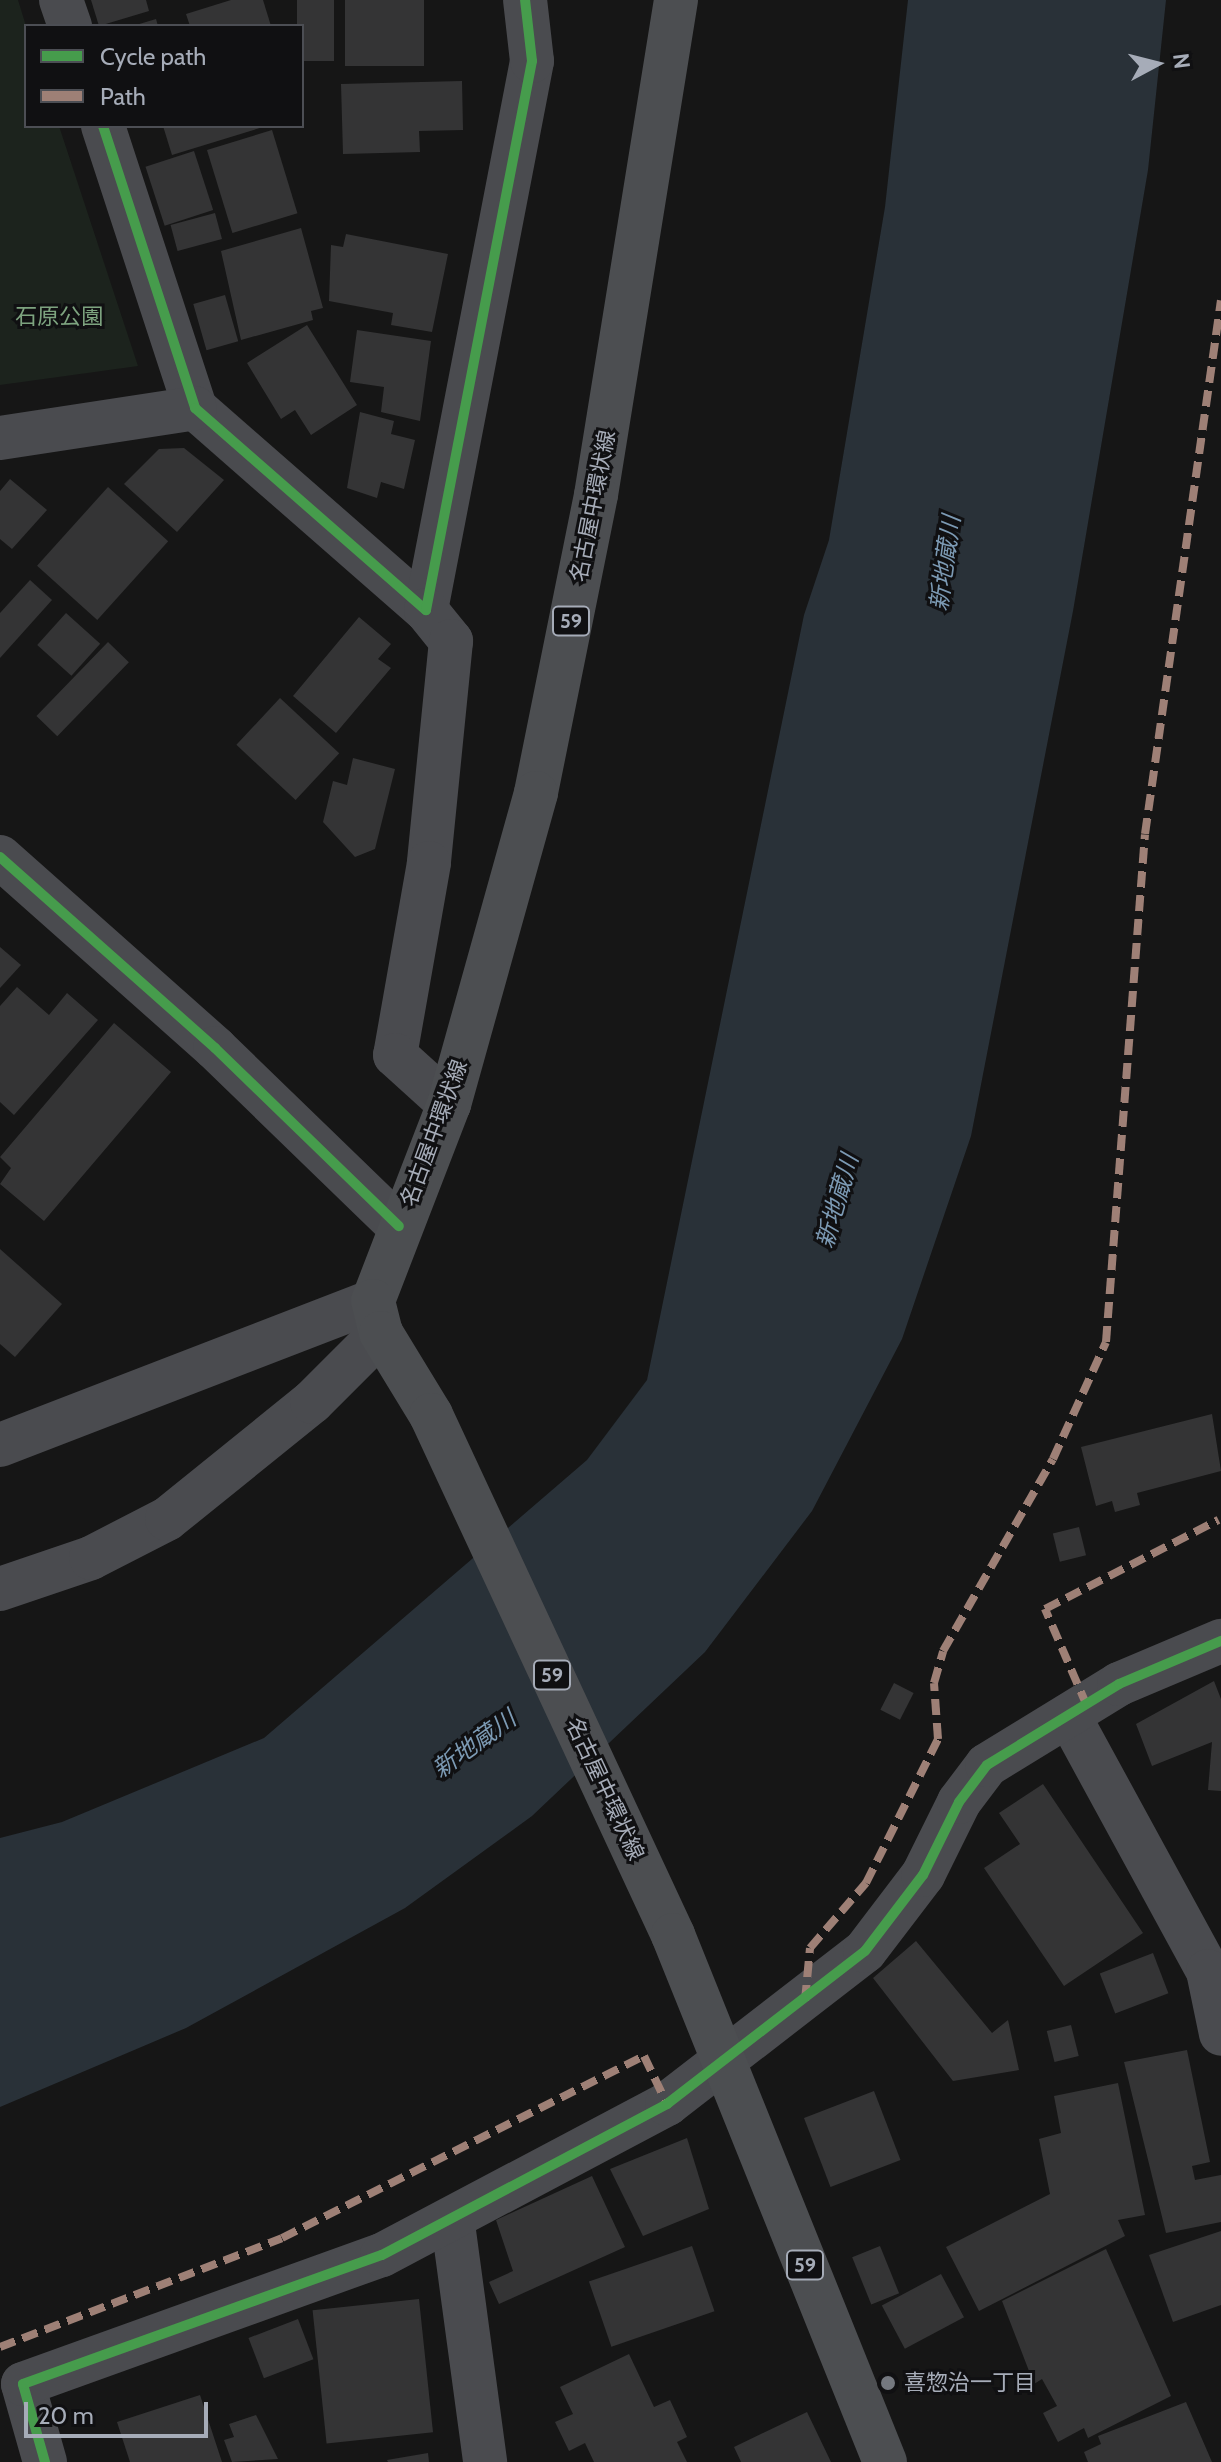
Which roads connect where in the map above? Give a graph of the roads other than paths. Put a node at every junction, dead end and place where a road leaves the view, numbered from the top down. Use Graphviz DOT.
graph roads {
  1 [pos="61,0"];
  2 [pos="525,0"];
  3 [pos="676,0"];
  4 [pos="69,24"];
  5 [pos="104,128"];
  6 [pos="195,408"];
  7 [pos="0,438"];
  8 [pos="426,610"];
  9 [pos="0,857"];
  10 [pos="449,1104"];
  11 [pos="399,1226"];
  12 [pos="377,1317"];
  13 [pos="0,1445"];
  14 [pos="0,1589"];
  15 [pos="1221,1641"];
  16 [pos="1070,1718"];
  17 [pos="1221,2034"];
  18 [pos="724,2067"];
  19 [pos="453,2224"];
  20 [pos="45,2462"];
  21 [pos="485,2462"];
  22 [pos="885,2462"];
  1 -- 4 [label="street"];
  2 -- 8 [label="street"];
  3 -- 10 [label="main road, 名古屋中環状線 / 59"];
  5 -- 6 [label="street"];
  6 -- 7 [label="street"];
  6 -- 8 [label="street"];
  8 -- 10 [label="street"];
  9 -- 11 [label="street"];
  10 -- 11 [label="main road, 名古屋中環状線 / 59"];
  11 -- 12 [label="main road, 名古屋中環状線 / 59"];
  12 -- 13 [label="street"];
  12 -- 14 [label="street"];
  12 -- 18 [label="main road, 名古屋中環状線 / 59"];
  15 -- 16 [label="street"];
  16 -- 17 [label="street"];
  16 -- 18 [label="street"];
  18 -- 19 [label="street"];
  18 -- 22 [label="main road, 名古屋中環状線 / 59"];
  19 -- 20 [label="street"];
  19 -- 21 [label="street"];
}
